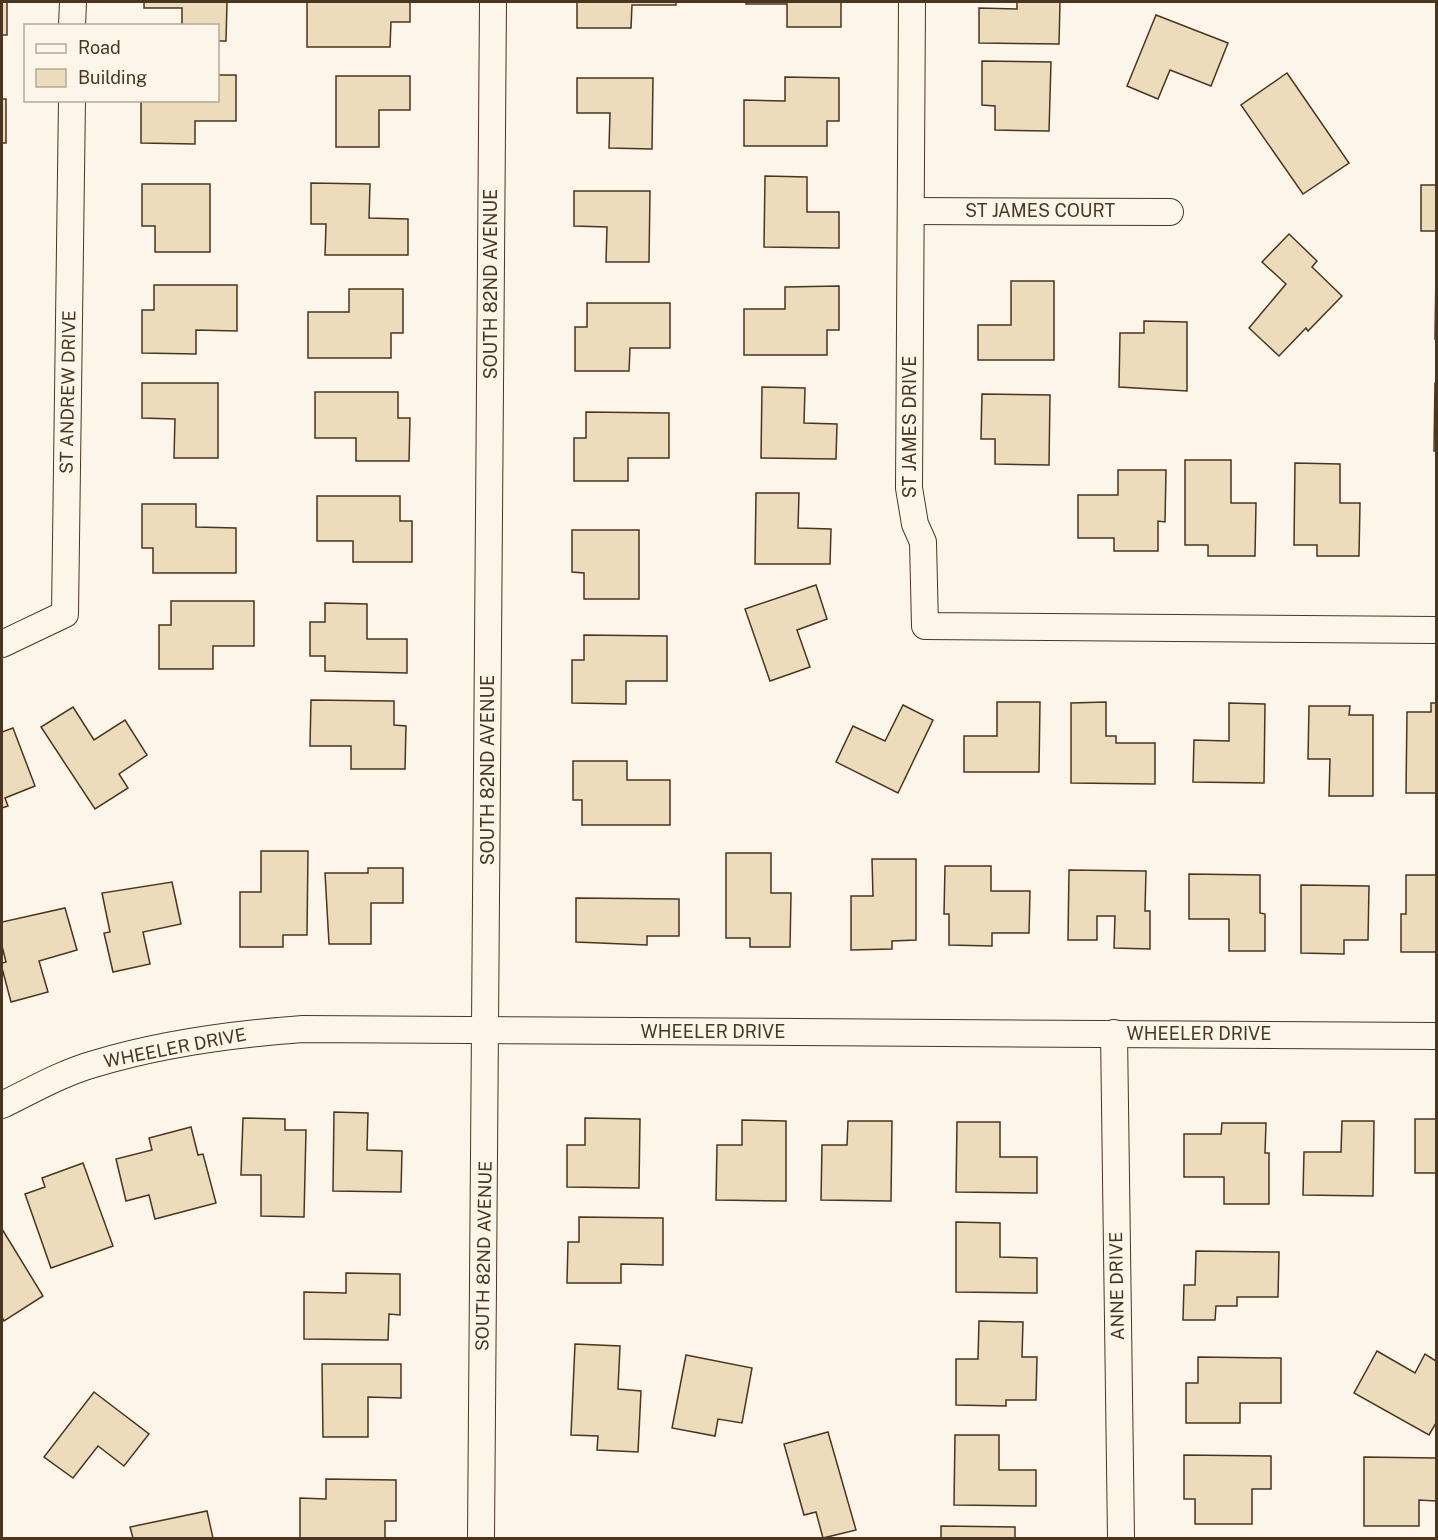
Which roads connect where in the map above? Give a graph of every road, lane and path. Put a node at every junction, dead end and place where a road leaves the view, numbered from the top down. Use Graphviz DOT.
graph roads {
  1 [pos="73,2"];
  2 [pos="493,2"];
  3 [pos="912,2"];
  4 [pos="72,24"];
  5 [pos="72,102"];
  6 [pos="910,211"];
  7 [pos="1170,212"];
  8 [pos="1437,630"];
  9 [pos="2,644"];
  10 [pos="486,1032"];
  11 [pos="1114,1034"];
  12 [pos="1437,1036"];
  13 [pos="2,1105"];
  14 [pos="481,1539"];
  15 [pos="1120,1539"];
  1 -- 4 [label="street"];
  2 -- 10 [label="street, SOUTH 82ND AVENUE"];
  3 -- 6 [label="street, ST JAMES DRIVE"];
  5 -- 9 [label="street, ST ANDREW DRIVE"];
  6 -- 7 [label="street, ST JAMES COURT"];
  6 -- 8 [label="street, ST JAMES DRIVE"];
  10 -- 11 [label="street, WHEELER DRIVE"];
  10 -- 13 [label="street, WHEELER DRIVE"];
  10 -- 14 [label="street, SOUTH 82ND AVENUE"];
  11 -- 12 [label="street, WHEELER DRIVE"];
  11 -- 15 [label="street, ANNE DRIVE"];
}
